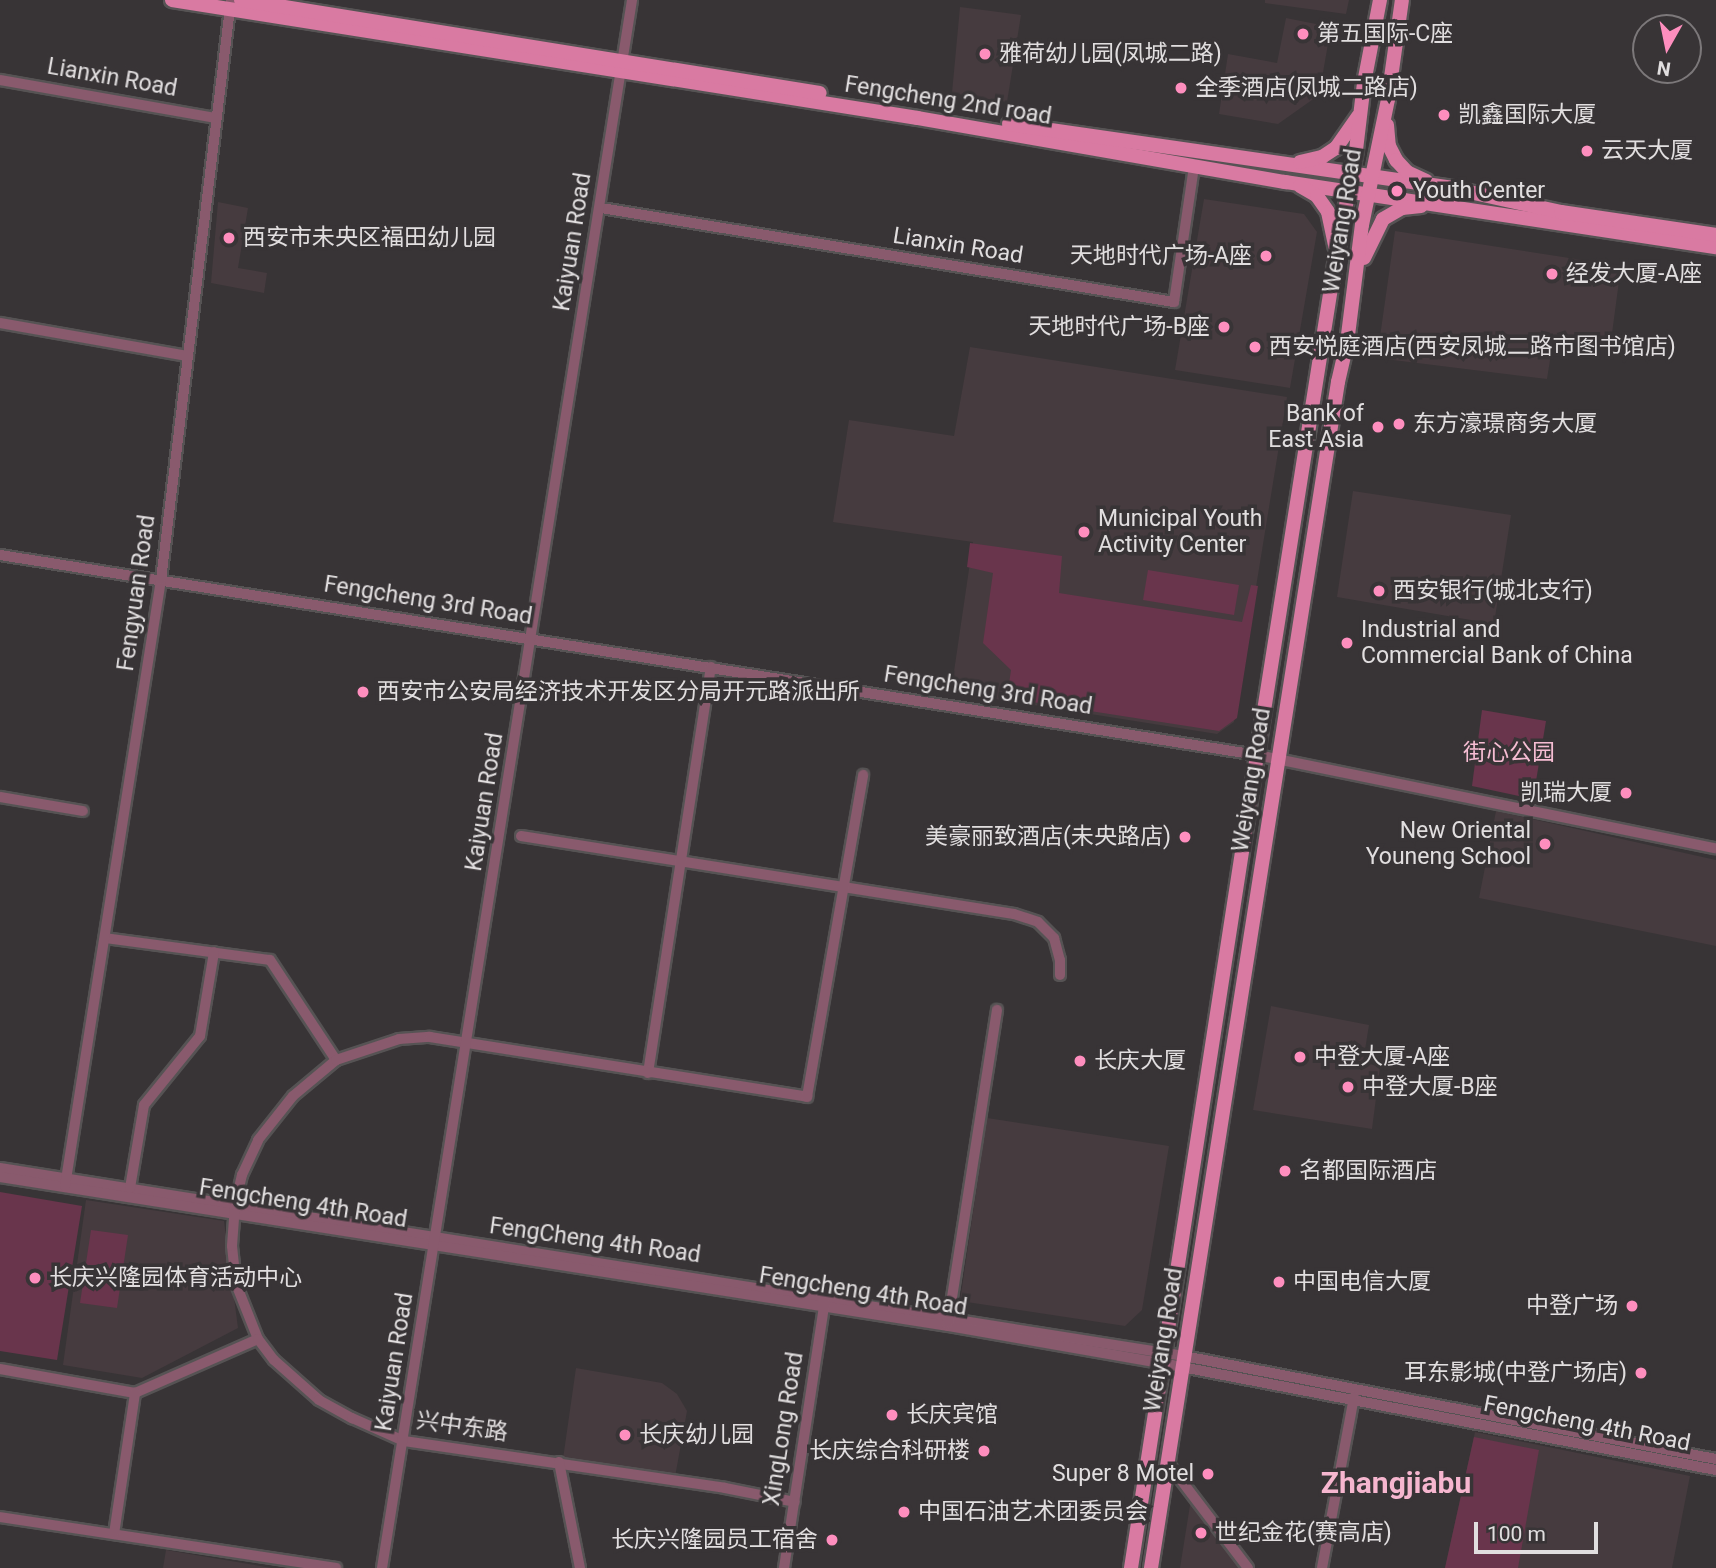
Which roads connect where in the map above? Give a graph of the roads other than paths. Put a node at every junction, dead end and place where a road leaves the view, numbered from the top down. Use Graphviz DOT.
graph roads {
  1 [pos="172,0"];
  2 [pos="632,0"];
  3 [pos="1380,0"];
  4 [pos="1402,0"];
  5 [pos="234,3"];
  6 [pos="621,67"];
  7 [pos="0,80"];
  8 [pos="1388,99"];
  9 [pos="1360,108"];
  10 [pos="216,118"];
  11 [pos="1270,162"];
  12 [pos="1194,167"];
  13 [pos="1351,174"];
  14 [pos="1373,177"];
  15 [pos="1285,181"];
  16 [pos="1451,188"];
  17 [pos="1349,191"];
  18 [pos="1367,193"];
  19 [pos="1451,206"];
  20 [pos="601,208"];
  21 [pos="1716,235"];
  22 [pos="1716,247"];
  23 [pos="1336,259"];
  24 [pos="1358,272"];
  25 [pos="0,323"];
  26 [pos="188,356"];
  27 [pos="0,555"];
  28 [pos="161,580"];
  29 [pos="532,639"];
  30 [pos="711,667"];
  31 [pos="1257,755"];
  32 [pos="1278,759"];
  33 [pos="863,775"];
  34 [pos="0,797"];
  35 [pos="83,811"];
  36 [pos="521,836"];
  37 [pos="1716,848"];
  38 [pos="680,861"];
  39 [pos="843,887"];
  40 [pos="105,938"];
  41 [pos="214,952"];
  42 [pos="1060,975"];
  43 [pos="997,1010"];
  44 [pos="467,1042"];
  45 [pos="336,1060"];
  46 [pos="648,1073"];
  47 [pos="0,1168"];
  48 [pos="0,1178"];
  49 [pos="65,1184"];
  50 [pos="130,1188"];
  51 [pos="235,1210"];
  52 [pos="435,1243"];
  53 [pos="825,1302"];
  54 [pos="949,1321"];
  55 [pos="258,1339"];
  56 [pos="1165,1359"];
  57 [pos="1183,1362"];
  58 [pos="0,1369"];
  59 [pos="135,1394"];
  60 [pos="1354,1395"];
  61 [pos="404,1441"];
  62 [pos="1716,1459"];
  63 [pos="559,1462"];
  64 [pos="1168,1462"];
  65 [pos="1716,1470"];
  66 [pos="795,1502"];
  67 [pos="0,1517"];
  68 [pos="114,1534"];
  69 [pos="335,1568"];
  70 [pos="382,1568"];
  71 [pos="580,1568"];
  72 [pos="784,1568"];
  73 [pos="1131,1568"];
  74 [pos="1151,1568"];
  75 [pos="1248,1568"];
  76 [pos="1322,1568"];
  1 -- 5 [label="main road, Fengcheng 2nd road"];
  2 -- 6 [label="street, Kaiyuan Road"];
  3 -- 9 [label="main road, Weiyang Road"];
  4 -- 8 [label="main road, Weiyang Road"];
  5 -- 6 [label="main road, Fengcheng 2nd road"];
  5 -- 10 [label="street, Fengyuan Road"];
  6 -- 11 [label="main road, Fengcheng 2nd road"];
  6 -- 12 [label="main road, Fengcheng 2nd road"];
  6 -- 20 [label="street, Kaiyuan Road"];
  7 -- 10 [label="street, Lianxin Road"];
  8 -- 14 [label="main road, Weiyang Road"];
  8 -- 16 [label="main road"];
  9 -- 11 [label="main road"];
  9 -- 13 [label="main road, Weiyang Road"];
  10 -- 26 [label="street, Fengyuan Road"];
  11 -- 13 [label="main road, Fengcheng 2nd road"];
  12 -- 15 [label="main road, Fengcheng 2nd road"];
  12 -- 20 [label="street, Lianxin Road"];
  13 -- 14 [label="main road, Fengcheng 2nd road"];
  13 -- 17 [label="main road, Weiyang Road"];
  14 -- 16 [label="main road, Fengcheng 2nd road"];
  14 -- 18 [label="main road, Weiyang Road"];
  15 -- 17 [label="main road, Fengcheng 2nd road"];
  15 -- 23 [label="main road"];
  16 -- 21 [label="main road, Fengcheng 2nd road"];
  17 -- 18 [label="main road, Fengcheng 2nd road"];
  17 -- 23 [label="main road, Weiyang Road"];
  18 -- 19 [label="main road, Fengcheng 2nd road"];
  18 -- 24 [label="main road, Weiyang Road"];
  19 -- 22 [label="main road, Fengcheng 2nd road"];
  19 -- 24 [label="main road"];
  20 -- 29 [label="street, Kaiyuan Road"];
  23 -- 31 [label="main road, Weiyang Road"];
  24 -- 32 [label="main road, Weiyang Road"];
  25 -- 26 [label="street"];
  26 -- 28 [label="street, Fengyuan Road"];
  27 -- 28 [label="street, Fengcheng 3rd Road"];
  28 -- 29 [label="street, Fengcheng 3rd Road"];
  28 -- 40 [label="street, Fengyuan Road"];
  29 -- 30 [label="street, Fengcheng 3rd Road"];
  29 -- 44 [label="street, Kaiyuan Road"];
  30 -- 31 [label="street, Fengcheng 3rd Road"];
  30 -- 38 [label="street"];
  31 -- 32 [label="street, Fengcheng 3rd Road"];
  31 -- 56 [label="main road, Weiyang Road"];
  32 -- 37 [label="street, Fengcheng 3rd Road"];
  32 -- 57 [label="main road, Weiyang Road"];
  33 -- 39 [label="street"];
  34 -- 35 [label="street"];
  36 -- 38 [label="street"];
  38 -- 39 [label="street"];
  38 -- 46 [label="street"];
  39 -- 42 [label="street"];
  39 -- 46 [label="street"];
  40 -- 41 [label="street"];
  40 -- 49 [label="street, Fengyuan Road"];
  41 -- 45 [label="street"];
  41 -- 50 [label="street"];
  43 -- 54 [label="street"];
  44 -- 45 [label="street"];
  44 -- 46 [label="street"];
  44 -- 52 [label="street, Kaiyuan Road"];
  45 -- 51 [label="street, 兴中东路"];
  47 -- 49 [label="street, FengCheng 4th Road"];
  48 -- 49 [label="street, Fengcheng 4th Road"];
  49 -- 50 [label="street, FengCheng 4th Road"];
  49 -- 51 [label="street, Fengcheng 4th Road"];
  50 -- 51 [label="street, FengCheng 4th Road"];
  51 -- 52 [label="street, FengCheng 4th Road"];
  51 -- 55 [label="street, 兴中东路"];
  52 -- 53 [label="street, FengCheng 4th Road"];
  52 -- 61 [label="street, Kaiyuan Road"];
  53 -- 54 [label="street, FengCheng 4th Road"];
  53 -- 66 [label="street, XingLong Road"];
  54 -- 56 [label="street, FengCheng 4th Road"];
  55 -- 59 [label="street"];
  55 -- 61 [label="street, 兴中东路"];
  56 -- 57 [label="street, FengCheng 4th Road"];
  56 -- 73 [label="main road, Weiyang Road"];
  57 -- 60 [label="street, Fengcheng 4th Road"];
  57 -- 64 [label="main road, Weiyang Road"];
  58 -- 59 [label="street"];
  59 -- 68 [label="street"];
  60 -- 62 [label="street, Fengcheng 4th Road"];
  60 -- 65 [label="street, Fengcheng 4th Road"];
  60 -- 76 [label="street"];
  61 -- 63 [label="street, 兴中东路"];
  61 -- 70 [label="street, Kaiyuan Road"];
  63 -- 66 [label="street, 兴中东路"];
  63 -- 71 [label="street"];
  64 -- 74 [label="main road, Weiyang Road"];
  64 -- 75 [label="street"];
  66 -- 72 [label="street, XingLong Road"];
  67 -- 68 [label="street"];
  68 -- 69 [label="street"];
}
